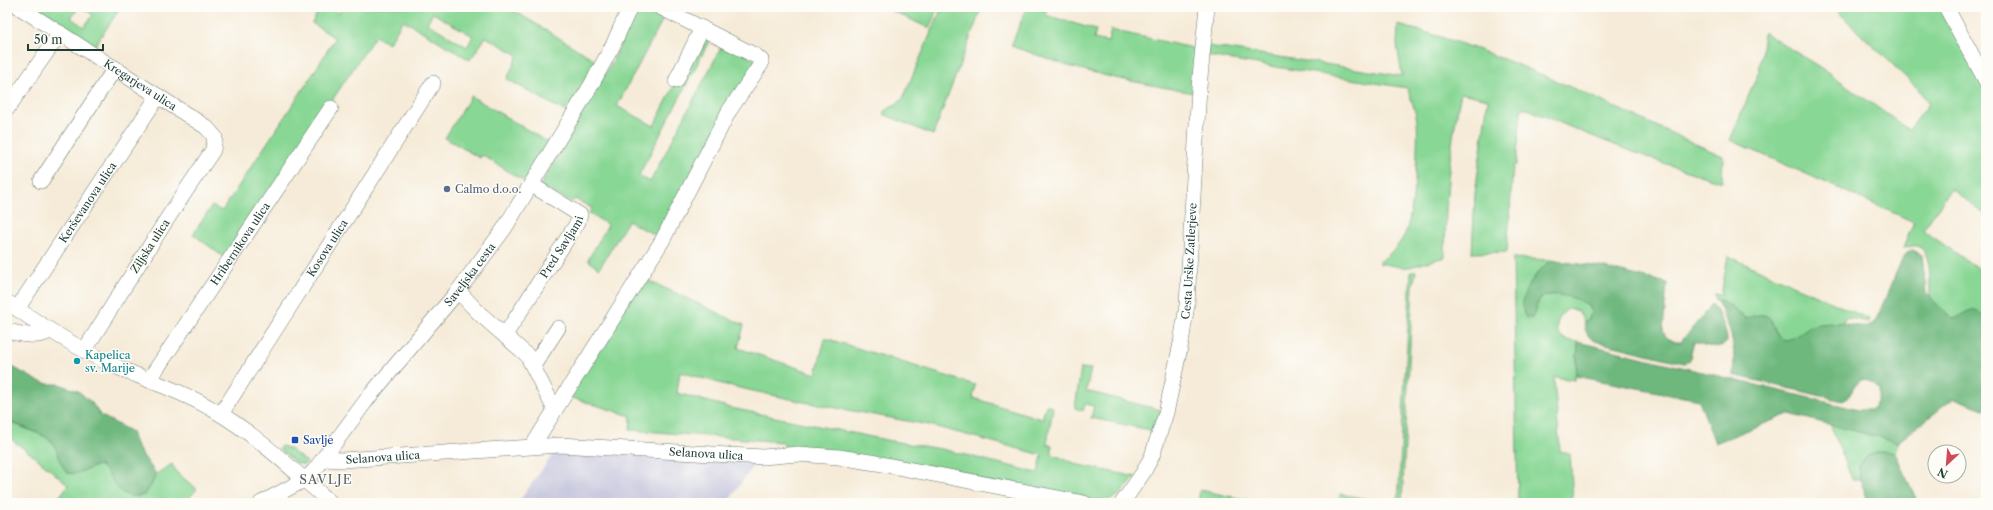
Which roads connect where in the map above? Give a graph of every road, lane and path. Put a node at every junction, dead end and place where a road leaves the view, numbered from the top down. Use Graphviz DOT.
graph roads {
  1 [pos="9,7"];
  2 [pos="19,7"];
  3 [pos="630,7"];
  4 [pos="660,7"];
  5 [pos="1207,7"];
  6 [pos="1946,7"];
  7 [pos="7,10"];
  8 [pos="702,28"];
  9 [pos="60,33"];
  10 [pos="114,68"];
  11 [pos="676,81"];
  12 [pos="1986,81"];
  13 [pos="434,83"];
  14 [pos="158,96"];
  15 [pos="331,108"];
  16 [pos="7,109"];
  17 [pos="216,142"];
  18 [pos="42,181"];
  19 [pos="532,185"];
  20 [pos="458,291"];
  21 [pos="12,306"];
  22 [pos="558,328"];
  23 [pos="508,330"];
  24 [pos="7,331"];
  25 [pos="50,331"];
  26 [pos="84,351"];
  27 [pos="533,366"];
  28 [pos="150,380"];
  29 [pos="554,410"];
  30 [pos="221,414"];
  31 [pos="533,446"];
  32 [pos="324,459"];
  33 [pos="304,480"];
  34 [pos="261,503"];
  35 [pos="331,503"];
  36 [pos="1084,503"];
  37 [pos="1122,503"];
  1 -- 7 [label="street"];
  2 -- 9 [label="street, Kregarjeva ulica"];
  3 -- 19 [label="street, Saveljska cesta"];
  4 -- 8 [label="street"];
  5 -- 37 [label="street, Cesta Urške Zatlerjeve"];
  6 -- 12 [label="street"];
  8 -- 11 [label="street"];
  8 -- 29 [label="street"];
  9 -- 10 [label="street, Kregarjeva ulica"];
  9 -- 16 [label="street"];
  10 -- 14 [label="street, Kregarjeva ulica"];
  10 -- 18 [label="street"];
  13 -- 30 [label="street, Kosova ulica"];
  14 -- 17 [label="street, Kregarjeva ulica"];
  14 -- 21 [label="street, Kerševanova ulica"];
  15 -- 28 [label="street, Hribernikova ulica"];
  17 -- 26 [label="street, Ziljska ulica"];
  19 -- 20 [label="street, Saveljska cesta"];
  19 -- 23 [label="street, Pred Savljami"];
  20 -- 23 [label="street"];
  20 -- 32 [label="street, Saveljska cesta"];
  21 -- 25 [label="street"];
  22 -- 27 [label="street"];
  23 -- 27 [label="street"];
  24 -- 25 [label="street"];
  25 -- 26 [label="street"];
  26 -- 28 [label="street"];
  27 -- 29 [label="street"];
  28 -- 30 [label="street"];
  29 -- 31 [label="street"];
  30 -- 33 [label="street"];
  31 -- 32 [label="street, Selanova ulica"];
  31 -- 36 [label="street, Selanova ulica"];
  32 -- 33 [label="street, Saveljska cesta"];
  33 -- 34 [label="street, Saveljska cesta"];
  33 -- 35 [label="street"];
}
